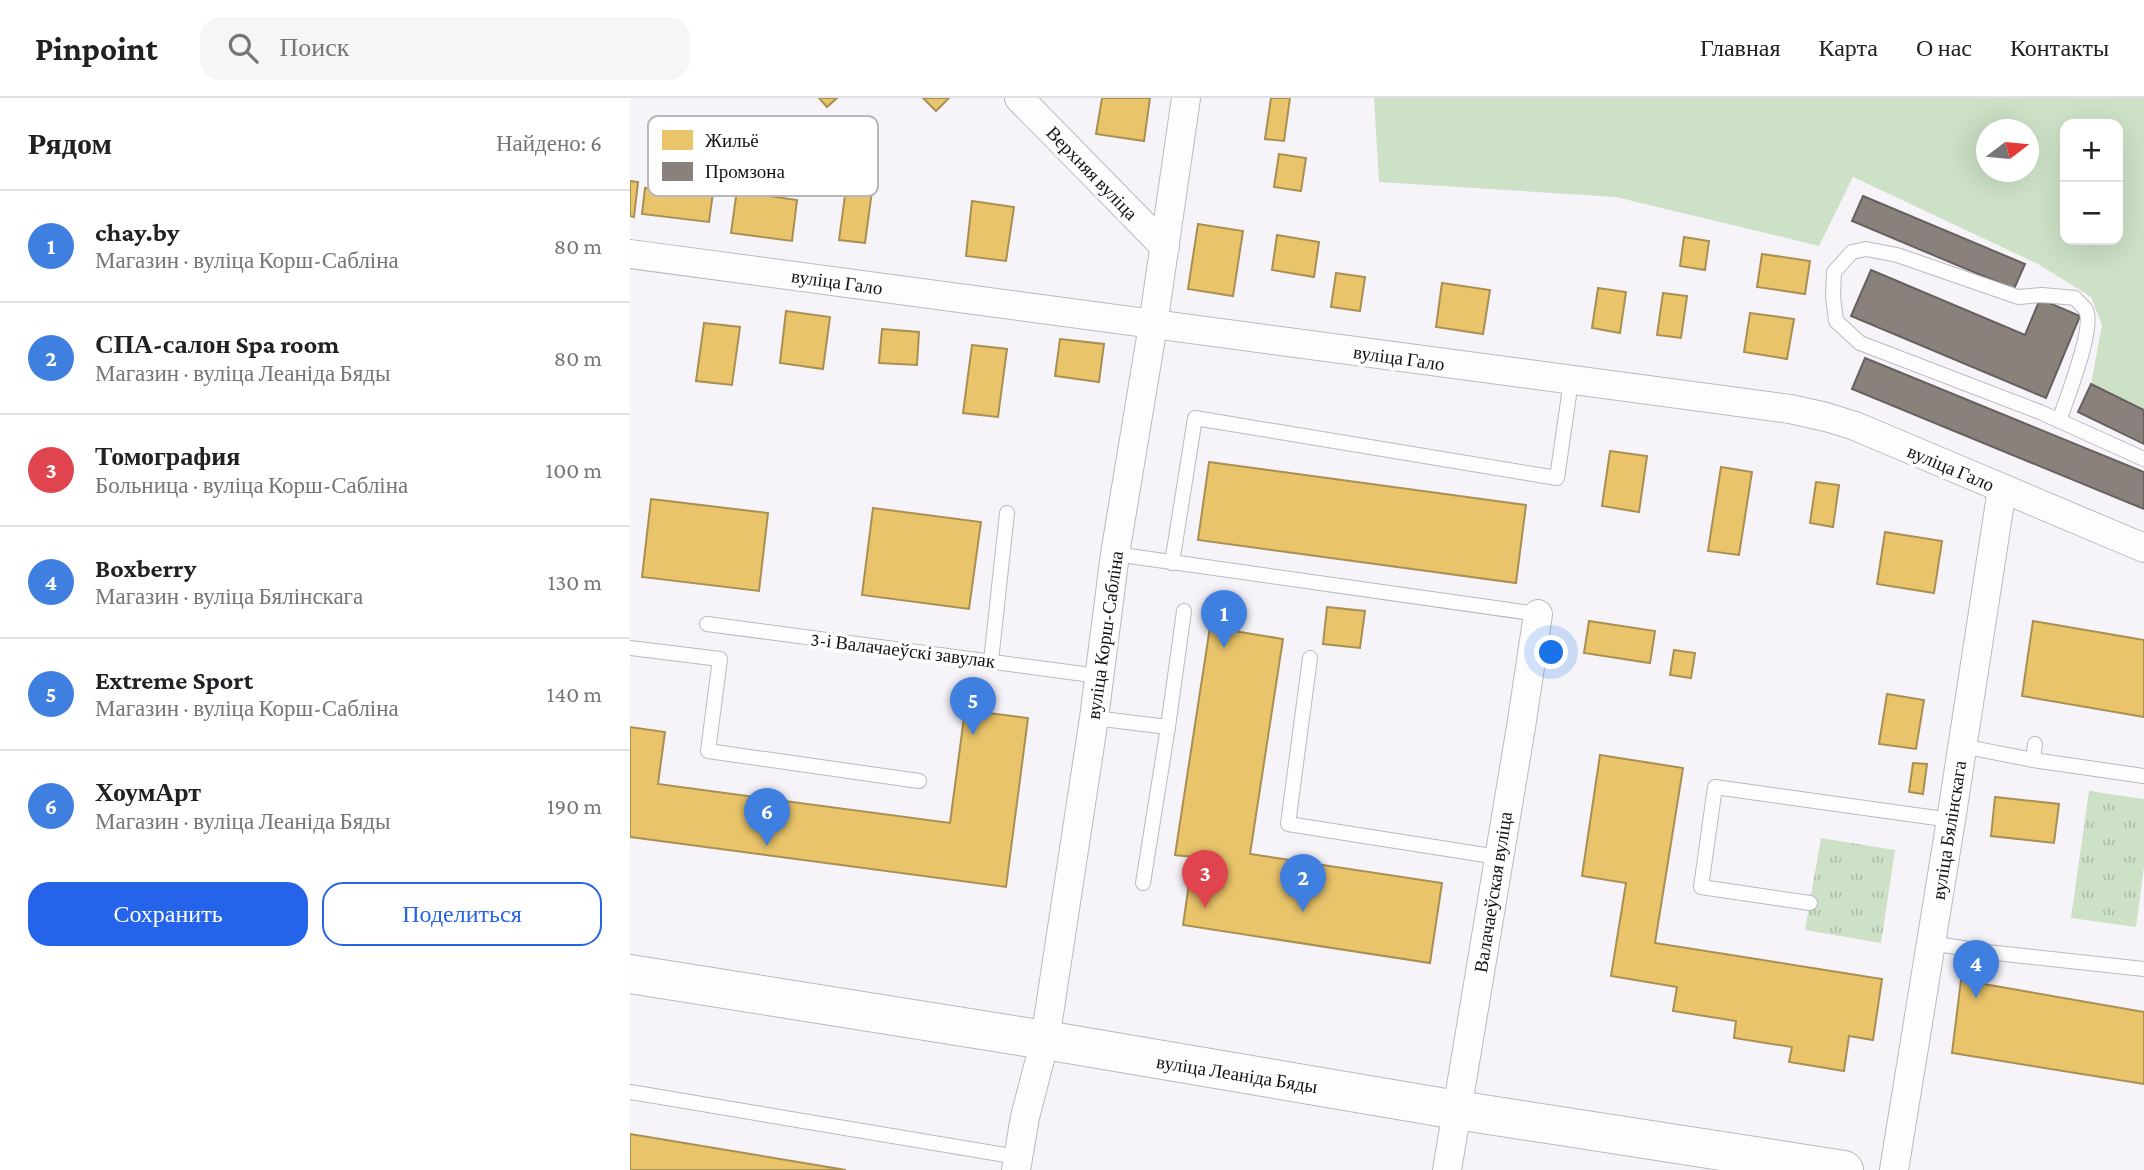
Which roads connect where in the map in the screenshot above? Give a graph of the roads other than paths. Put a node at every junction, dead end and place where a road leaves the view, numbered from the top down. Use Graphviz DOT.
graph roads {
  1 [pos="1019,98"];
  2 [pos="1186,98"];
  3 [pos="1165,247"];
  4 [pos="630,254"];
  5 [pos="1153,325"];
  6 [pos="1571,381"];
  7 [pos="2059,421"];
  8 [pos="2144,459"];
  9 [pos="2002,489"];
  10 [pos="1007,513"];
  11 [pos="2144,548"];
  12 [pos="1115,554"];
  13 [pos="1172,563"];
  14 [pos="1184,611"];
  15 [pos="1538,614"];
  16 [pos="707,624"];
  17 [pos="630,648"];
  18 [pos="1310,658"];
  19 [pos="991,661"];
  20 [pos="1099,676"];
  21 [pos="1094,718"];
  22 [pos="1168,727"];
  23 [pos="2035,744"];
  24 [pos="1962,746"];
  25 [pos="2033,760"];
  26 [pos="2144,776"];
  27 [pos="919,781"];
  28 [pos="1951,820"];
  29 [pos="1498,857"];
  30 [pos="1143,883"];
  31 [pos="1810,902"];
  32 [pos="1931,943"];
  33 [pos="1987,952"];
  34 [pos="2144,969"];
  35 [pos="1985,972"];
  36 [pos="630,974"];
  37 [pos="1045,1040"];
  38 [pos="630,1092"];
  39 [pos="1457,1110"];
  40 [pos="1017,1164"];
  41 [pos="1447,1170"];
  42 [pos="1844,1170"];
  43 [pos="1894,1170"];
  1 -- 3 [label="street, Верхняя вуліца"];
  2 -- 3 [label="street, вуліца Корш-Сабліна"];
  3 -- 5 [label="street, вуліца Корш-Сабліна"];
  4 -- 5 [label="street, вуліца Гало"];
  5 -- 6 [label="street, вуліца Гало"];
  5 -- 12 [label="street, вуліца Корш-Сабліна"];
  6 -- 9 [label="street, вуліца Гало"];
  6 -- 13 [label="lane"];
  7 -- 7 [label="lane"];
  7 -- 8 [label="lane"];
  9 -- 11 [label="street, вуліца Гало"];
  9 -- 24 [label="street, вуліца Бялінскага"];
  10 -- 19 [label="lane"];
  12 -- 13 [label="lane"];
  12 -- 20 [label="street, вуліца Корш-Сабліна"];
  13 -- 15 [label="lane"];
  14 -- 22 [label="lane"];
  15 -- 29 [label="street, Валачаеўская вуліца"];
  16 -- 19 [label="lane, 3-і Валачаеўскі завулак"];
  17 -- 27 [label="lane"];
  18 -- 29 [label="lane"];
  19 -- 20 [label="lane, 3-і Валачаеўскі завулак"];
  20 -- 21 [label="street, вуліца Корш-Сабліна"];
  21 -- 22 [label="lane"];
  21 -- 37 [label="street, вуліца Корш-Сабліна"];
  22 -- 30 [label="lane"];
  23 -- 25 [label="lane"];
  24 -- 25 [label="lane"];
  24 -- 28 [label="street, вуліца Бялінскага"];
  25 -- 26 [label="lane"];
  28 -- 31 [label="lane"];
  28 -- 32 [label="street, вуліца Бялінскага"];
  29 -- 39 [label="street, Валачаеўская вуліца"];
  32 -- 33 [label="lane"];
  32 -- 43 [label="street, вуліца Бялінскага"];
  33 -- 34 [label="lane"];
  33 -- 35 [label="lane"];
  36 -- 37 [label="main road, вуліца Леаніда Бяды"];
  37 -- 39 [label="main road, вуліца Леаніда Бяды"];
  37 -- 40 [label="street, вуліца Корш-Сабліна"];
  38 -- 40 [label="lane"];
  39 -- 41 [label="street, Валачаеўская вуліца"];
  39 -- 42 [label="main road, вуліца Леаніда Бяды"];
}
